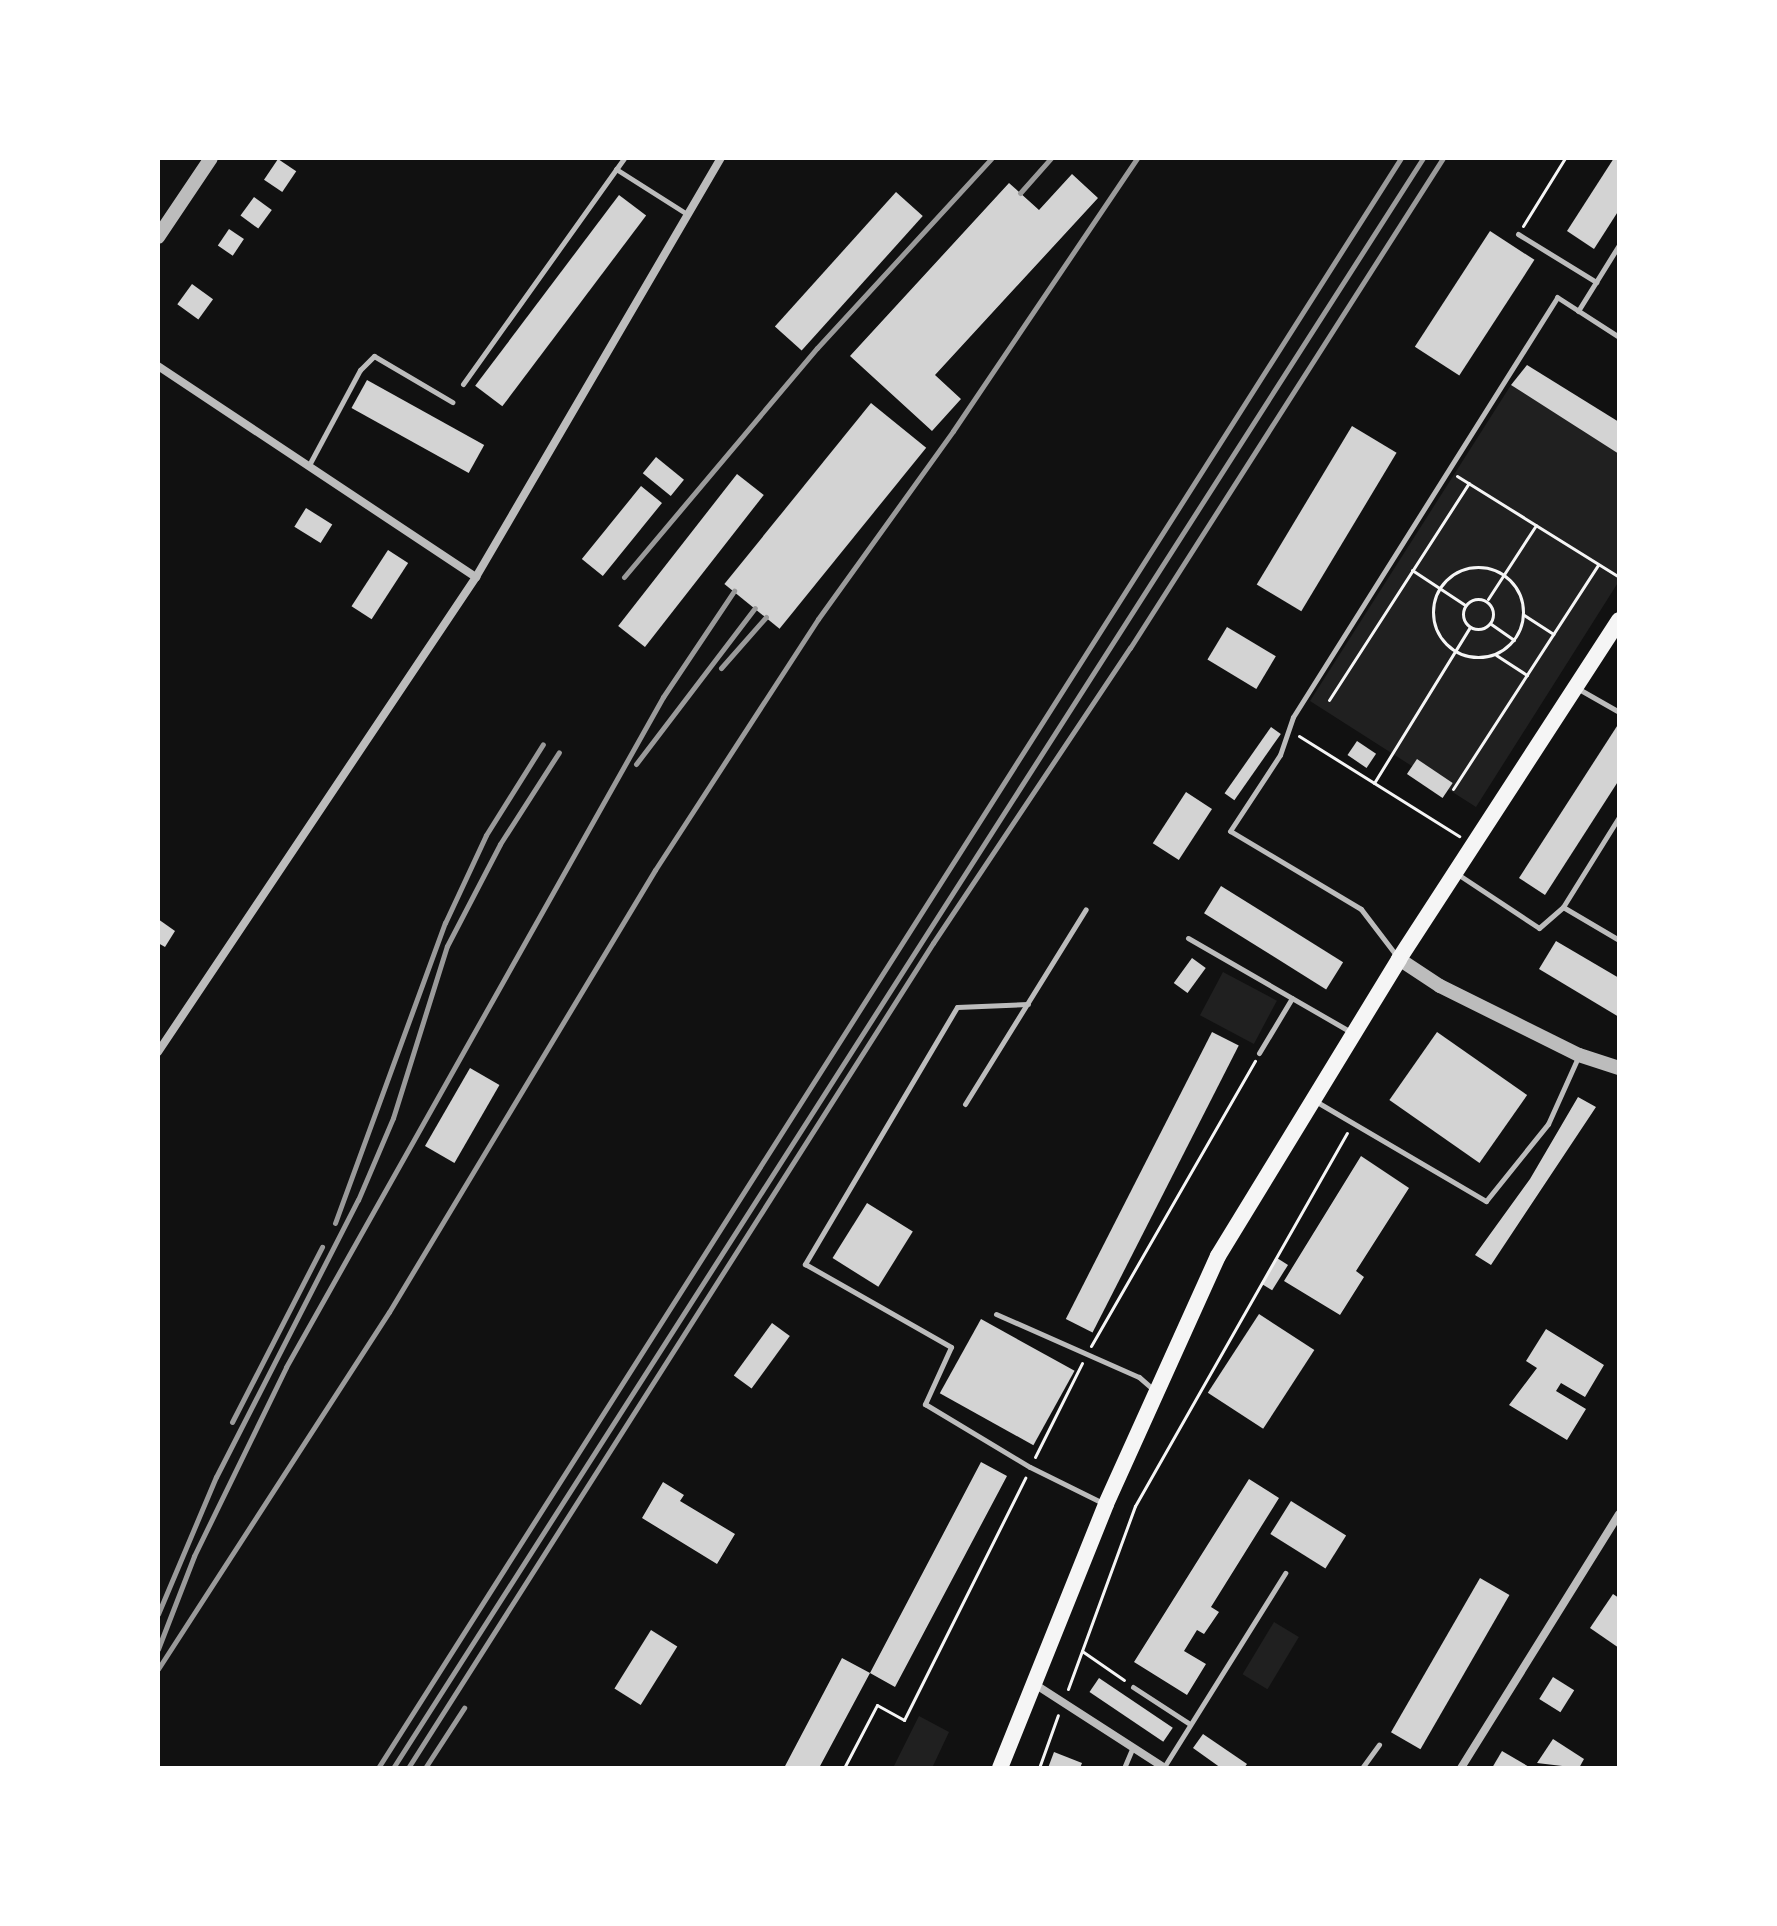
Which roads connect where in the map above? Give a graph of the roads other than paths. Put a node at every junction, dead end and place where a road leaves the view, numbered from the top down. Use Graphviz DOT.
graph roads {
  1 [pos="211,158"];
  2 [pos="624,158"];
  3 [pos="721,158"];
  4 [pos="616,169"];
  5 [pos="688,215"];
  6 [pos="1518,234"];
  7 [pos="158,237"];
  8 [pos="1619,245"];
  9 [pos="1596,282"];
  10 [pos="1578,311"];
  11 [pos="1619,337"];
  12 [pos="158,366"];
  13 [pos="463,384"];
  14 [pos="452,402"];
  15 [pos="309,466"];
  16 [pos="476,577"];
  17 [pos="1619,620"];
  18 [pos="1576,688"];
  19 [pos="1619,712"];
  20 [pos="1619,817"];
  21 [pos="1455,872"];
  22 [pos="1563,907"];
  23 [pos="1086,909"];
  24 [pos="1188,938"];
  25 [pos="1619,940"];
  26 [pos="1399,959"];
  27 [pos="1292,998"];
  28 [pos="1028,1004"];
  29 [pos="1355,1035"];
  30 [pos="158,1052"];
  31 [pos="1259,1053"];
  32 [pos="1579,1055"];
  33 [pos="1619,1068"];
  34 [pos="1316,1101"];
  35 [pos="965,1104"];
  36 [pos="996,1314"];
  37 [pos="1156,1392"];
  38 [pos="1106,1504"];
  39 [pos="1619,1514"];
  40 [pos="1285,1573"];
  41 [pos="1033,1683"];
  42 [pos="1133,1687"];
  43 [pos="1190,1724"];
  44 [pos="1379,1745"];
  45 [pos="1133,1746"];
  46 [pos="1164,1767"];
  47 [pos="1000,1768"];
  48 [pos="1124,1768"];
  49 [pos="1362,1768"];
  50 [pos="1461,1768"];
  1 -- 7 [label="street"];
  2 -- 4 [label="lane"];
  3 -- 5 [label="street"];
  4 -- 5 [label="lane"];
  4 -- 13 [label="lane"];
  5 -- 16 [label="street"];
  6 -- 9 [label="lane"];
  8 -- 9 [label="lane"];
  9 -- 10 [label="lane"];
  10 -- 11 [label="lane"];
  10 -- 26 [label="lane"];
  12 -- 15 [label="street"];
  14 -- 15 [label="lane"];
  15 -- 16 [label="street"];
  16 -- 30 [label="street"];
  17 -- 18 [label="main road"];
  18 -- 19 [label="lane"];
  18 -- 21 [label="main road"];
  20 -- 22 [label="lane"];
  21 -- 22 [label="lane"];
  21 -- 26 [label="main road"];
  22 -- 25 [label="lane"];
  23 -- 28 [label="lane"];
  24 -- 27 [label="lane"];
  26 -- 29 [label="main road"];
  26 -- 32 [label="street"];
  27 -- 29 [label="lane"];
  27 -- 31 [label="lane"];
  28 -- 35 [label="lane"];
  28 -- 38 [label="lane"];
  29 -- 34 [label="main road"];
  32 -- 33 [label="street"];
  32 -- 34 [label="lane"];
  34 -- 37 [label="main road"];
  36 -- 37 [label="lane"];
  37 -- 38 [label="main road"];
  38 -- 41 [label="main road"];
  39 -- 50 [label="street"];
  40 -- 43 [label="lane"];
  41 -- 45 [label="street"];
  41 -- 47 [label="main road"];
  42 -- 43 [label="lane"];
  43 -- 46 [label="lane"];
  44 -- 49 [label="lane"];
  45 -- 46 [label="street"];
  45 -- 48 [label="lane"];
}
